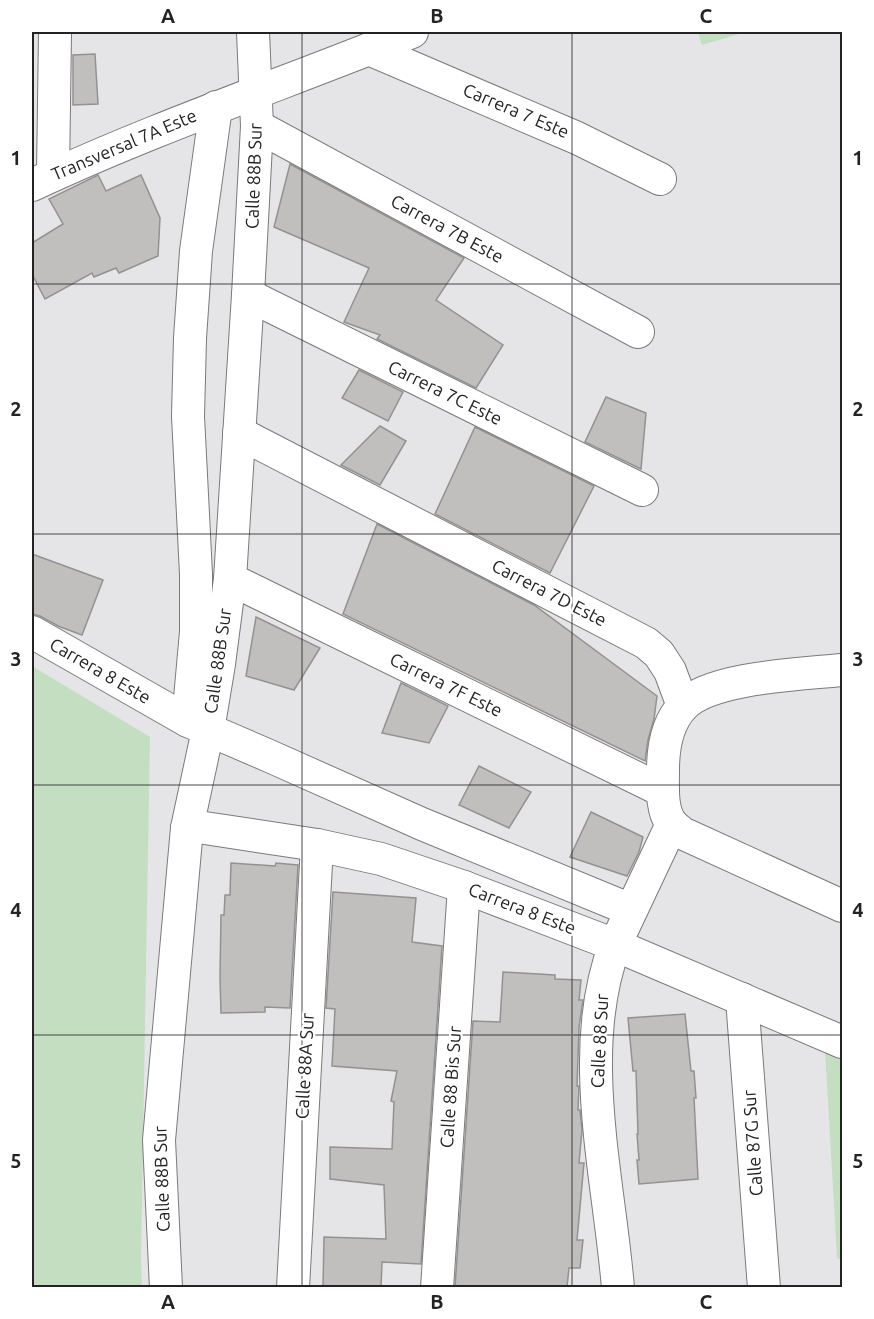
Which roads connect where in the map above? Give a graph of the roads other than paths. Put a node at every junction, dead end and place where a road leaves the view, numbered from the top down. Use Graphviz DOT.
graph roads {
  1 [pos="55,32"];
  2 [pos="253,32"];
  3 [pos="410,32"];
  4 [pos="369,50"];
  5 [pos="255,92"];
  6 [pos="216,107"];
  7 [pos="257,126"];
  8 [pos="42,179"];
  9 [pos="660,179"];
  10 [pos="248,295"];
  11 [pos="638,332"];
  12 [pos="239,433"];
  13 [pos="642,490"];
  14 [pos="230,579"];
  15 [pos="32,632"];
  16 [pos="843,670"];
  17 [pos="683,706"];
  18 [pos="198,725"];
  19 [pos="663,791"];
  20 [pos="672,824"];
  21 [pos="187,828"];
  22 [pos="317,845"];
  23 [pos="464,887"];
  24 [pos="843,906"];
  25 [pos="631,910"];
  26 [pos="615,945"];
  27 [pos="742,999"];
  28 [pos="843,1042"];
  29 [pos="166,1287"];
  30 [pos="293,1287"];
  31 [pos="437,1287"];
  32 [pos="618,1287"];
  33 [pos="764,1287"];
  1 -- 8 [label="street"];
  2 -- 5 [label="street, Calle 88B Sur"];
  3 -- 4 [label="street, Transversal 7A Este"];
  4 -- 5 [label="street, Transversal 7A Este"];
  4 -- 9 [label="street, Carrera 7 Este"];
  5 -- 6 [label="street, Transversal 7A Este"];
  5 -- 7 [label="street, Calle 88B Sur"];
  6 -- 8 [label="street, Transversal 7A Este"];
  6 -- 18 [label="street, Calle 88B Sur"];
  7 -- 10 [label="street, Calle 88B Sur"];
  7 -- 11 [label="street, Carrera 7B Este"];
  10 -- 12 [label="street, Calle 88B Sur"];
  10 -- 13 [label="street, Carrera 7C Este"];
  12 -- 14 [label="street, Calle 88B Sur"];
  12 -- 17 [label="street, Carrera 7D Este"];
  14 -- 18 [label="street, Calle 88B Sur"];
  14 -- 19 [label="street, Carrera 7F Este"];
  15 -- 18 [label="street, Carrera 8 Este"];
  16 -- 17 [label="street"];
  17 -- 19 [label="street"];
  18 -- 21 [label="street, Calle 88B Sur"];
  18 -- 25 [label="street, Carrera 8 Este"];
  19 -- 20 [label="street"];
  20 -- 24 [label="street"];
  20 -- 25 [label="street, Calle 88 Sur"];
  21 -- 22 [label="street, Carrera 8 Este"];
  21 -- 29 [label="street, Calle 88B Sur"];
  22 -- 23 [label="street, Carrera 8 Este"];
  22 -- 30 [label="street, Calle 88A Sur"];
  23 -- 26 [label="street, Carrera 8 Este"];
  23 -- 31 [label="street, Calle 88 Bis Sur"];
  25 -- 26 [label="street, Calle 88 Sur"];
  26 -- 27 [label="street, Carrera 8 Este"];
  26 -- 32 [label="street, Calle 88 Sur"];
  27 -- 28 [label="street, Carrera 8 Este"];
  27 -- 33 [label="street, Calle 87G Sur"];
}
